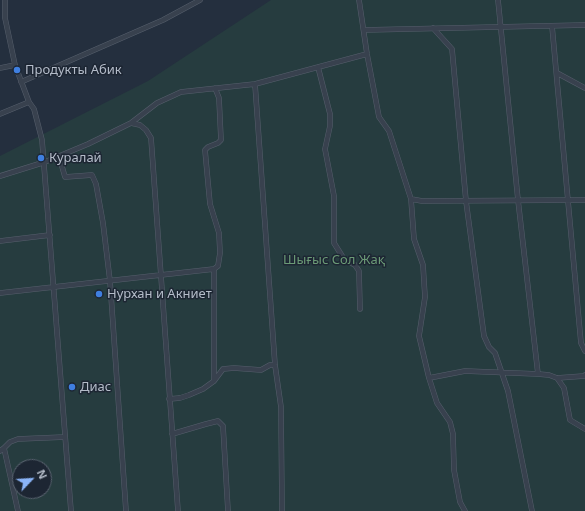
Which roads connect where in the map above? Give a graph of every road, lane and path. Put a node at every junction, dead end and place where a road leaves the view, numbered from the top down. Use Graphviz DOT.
graph roads {
  1 [pos="5,0"];
  2 [pos="200,0"];
  3 [pos="359,0"];
  4 [pos="498,0"];
  5 [pos="2,18"];
  6 [pos="585,25"];
  7 [pos="552,26"];
  8 [pos="501,27"];
  9 [pos="433,28"];
  10 [pos="364,30"];
  11 [pos="367,54"];
  12 [pos="15,65"];
  13 [pos="318,67"];
  14 [pos="0,68"];
  15 [pos="557,73"];
  16 [pos="21,82"];
  17 [pos="255,84"];
  18 [pos="216,88"];
  19 [pos="585,88"];
  20 [pos="29,102"];
  21 [pos="0,114"];
  22 [pos="131,123"];
  23 [pos="59,156"];
  24 [pos="45,162"];
  25 [pos="0,176"];
  26 [pos="411,199"];
  27 [pos="518,200"];
  28 [pos="569,200"];
  29 [pos="585,200"];
  30 [pos="466,201"];
  31 [pos="50,235"];
  32 [pos="0,241"];
  33 [pos="214,269"];
  34 [pos="160,275"];
  35 [pos="110,281"];
  36 [pos="54,287"];
  37 [pos="0,293"];
  38 [pos="360,309"];
  39 [pos="585,351"];
  40 [pos="275,365"];
  41 [pos="501,372"];
  42 [pos="538,374"];
  43 [pos="585,375"];
  44 [pos="429,378"];
  45 [pos="557,378"];
  46 [pos="214,381"];
  47 [pos="169,399"];
  48 [pos="585,429"];
  49 [pos="172,434"];
  50 [pos="65,437"];
  51 [pos="2,450"];
  52 [pos="18,510"];
  53 [pos="11,511"];
  54 [pos="71,511"];
  55 [pos="126,511"];
  56 [pos="178,511"];
  57 [pos="228,511"];
  58 [pos="282,511"];
  59 [pos="465,511"];
  60 [pos="532,511"];
  1 -- 5 [label="street"];
  2 -- 16 [label="street"];
  3 -- 10 [label="street"];
  4 -- 8 [label="street"];
  5 -- 12 [label="street"];
  6 -- 7 [label="street"];
  7 -- 8 [label="street"];
  7 -- 15 [label="street"];
  8 -- 9 [label="street"];
  8 -- 27 [label="street"];
  9 -- 10 [label="street"];
  9 -- 30 [label="street"];
  10 -- 11 [label="street"];
  11 -- 13 [label="street"];
  11 -- 26 [label="street"];
  12 -- 14 [label="street"];
  12 -- 16 [label="street"];
  13 -- 17 [label="street"];
  13 -- 38 [label="street"];
  15 -- 19 [label="street"];
  15 -- 28 [label="street"];
  16 -- 20 [label="street"];
  17 -- 18 [label="street"];
  17 -- 40 [label="street"];
  18 -- 22 [label="street"];
  18 -- 33 [label="street"];
  20 -- 21 [label="street"];
  20 -- 24 [label="street"];
  22 -- 23 [label="street"];
  22 -- 34 [label="street"];
  23 -- 24 [label="street"];
  23 -- 35 [label="street"];
  24 -- 25 [label="street"];
  24 -- 31 [label="street"];
  26 -- 30 [label="street"];
  26 -- 44 [label="street"];
  27 -- 28 [label="street"];
  27 -- 30 [label="street"];
  27 -- 42 [label="street"];
  28 -- 29 [label="street"];
  28 -- 39 [label="street"];
  30 -- 41 [label="street"];
  31 -- 32 [label="street"];
  31 -- 36 [label="street"];
  33 -- 34 [label="street"];
  33 -- 46 [label="street"];
  34 -- 35 [label="street"];
  34 -- 47 [label="street"];
  35 -- 36 [label="street"];
  35 -- 55 [label="street"];
  36 -- 37 [label="street"];
  36 -- 50 [label="street"];
  40 -- 46 [label="street"];
  40 -- 58 [label="street"];
  41 -- 42 [label="street"];
  41 -- 44 [label="street"];
  41 -- 60 [label="street"];
  42 -- 45 [label="street"];
  43 -- 45 [label="street"];
  44 -- 59 [label="street"];
  45 -- 48 [label="street"];
  46 -- 47 [label="street"];
  47 -- 49 [label="street"];
  49 -- 56 [label="street"];
  49 -- 57 [label="street"];
  50 -- 51 [label="street"];
  50 -- 54 [label="street"];
  51 -- 52 [label="street"];
  52 -- 53 [label="street"];
}
